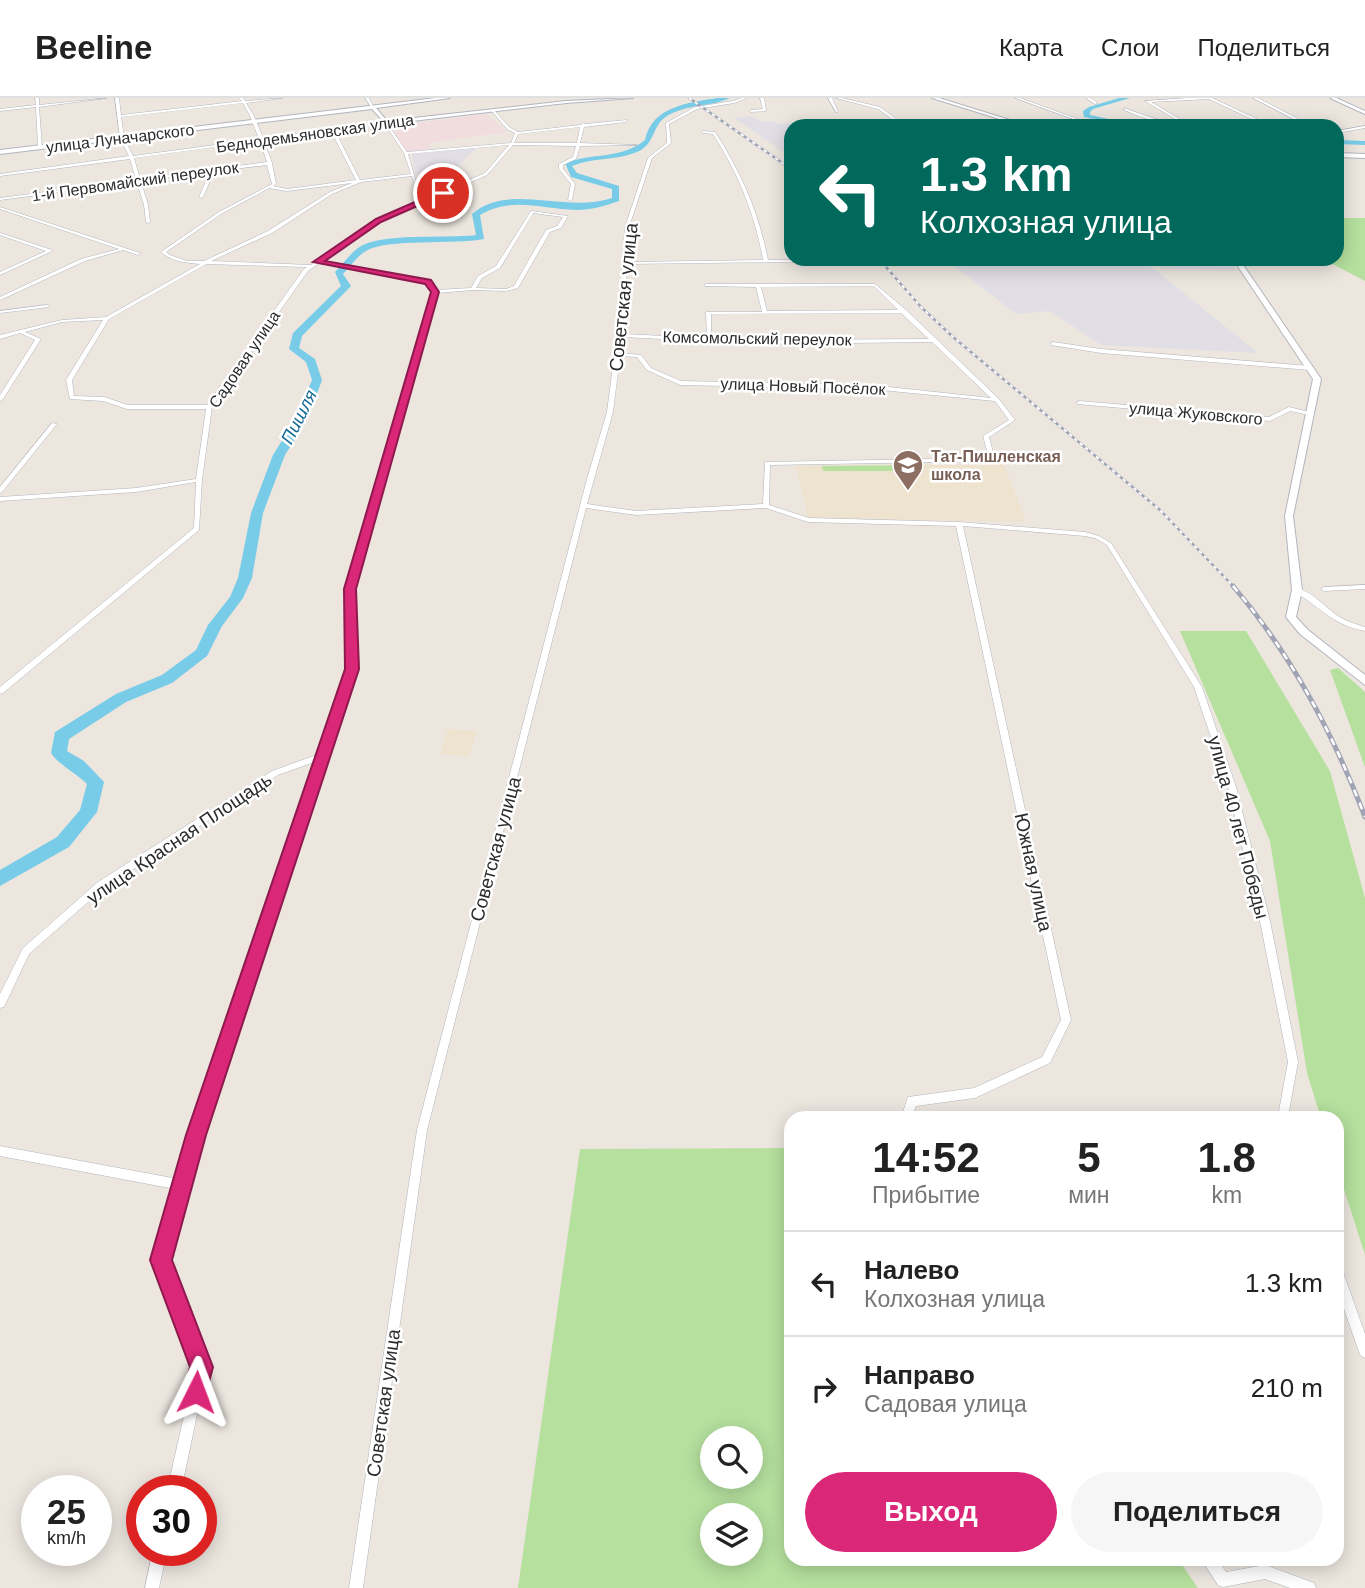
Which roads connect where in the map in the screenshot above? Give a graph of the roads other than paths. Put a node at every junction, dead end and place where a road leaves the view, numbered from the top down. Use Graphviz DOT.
graph roads {
  1 [pos="37,98"];
  2 [pos="105,98"];
  3 [pos="117,98"];
  4 [pos="281,98"];
  5 [pos="367,98"];
  6 [pos="448,98"];
  7 [pos="631,98"];
  8 [pos="745,98"];
  9 [pos="762,98"];
  10 [pos="830,98"];
  11 [pos="838,98"];
  12 [pos="934,98"];
  13 [pos="1017,98"];
  14 [pos="1088,98"];
  15 [pos="1209,98"];
  16 [pos="1255,98"];
  17 [pos="1332,98"];
  18 [pos="1167,99"];
  19 [pos="243,100"];
  20 [pos="493,103"];
  21 [pos="1096,103"];
  22 [pos="38,106"];
  23 [pos="373,107"];
  24 [pos="1125,109"];
  25 [pos="0,110"];
  26 [pos="496,110"];
  27 [pos="751,111"];
  28 [pos="837,111"];
  29 [pos="1365,113"];
  30 [pos="119,116"];
  31 [pos="894,119"];
  32 [pos="1004,119"];
  33 [pos="1076,119"];
  34 [pos="1142,119"];
  35 [pos="1178,119"];
  36 [pos="1254,119"];
  37 [pos="1296,119"];
  38 [pos="626,121"];
  39 [pos="253,122"];
  40 [pos="386,123"];
  41 [pos="583,124"];
  42 [pos="1365,127"];
  43 [pos="333,131"];
  44 [pos="1344,131"];
  45 [pos="703,132"];
  46 [pos="517,133"];
  47 [pos="122,138"];
  48 [pos="262,140"];
  49 [pos="577,143"];
  50 [pos="512,144"];
  51 [pos="635,145"];
  52 [pos="40,148"];
  53 [pos="0,152"];
  54 [pos="406,153"];
  55 [pos="1344,155"];
  56 [pos="1365,156"];
  57 [pos="132,158"];
  58 [pos="270,163"];
  59 [pos="216,170"];
  60 [pos="412,174"];
  61 [pos="0,175"];
  62 [pos="138,180"];
  63 [pos="359,181"];
  64 [pos="415,181"];
  65 [pos="270,187"];
  66 [pos="201,197"];
  67 [pos="0,199"];
  68 [pos="570,200"];
  69 [pos="0,208"];
  70 [pos="148,222"];
  71 [pos="0,234"];
  72 [pos="15,239"];
  73 [pos="7,242"];
  74 [pos="121,250"];
  75 [pos="138,254"];
  76 [pos="766,261"];
  77 [pos="784,261"];
  78 [pos="206,262"];
  79 [pos="626,263"];
  80 [pos="315,264"];
  81 [pos="1241,266"];
  82 [pos="0,274"];
  83 [pos="1247,275"];
  84 [pos="707,285"];
  85 [pos="758,286"];
  86 [pos="473,289"];
  87 [pos="435,292"];
  88 [pos="0,299"];
  89 [pos="47,306"];
  90 [pos="904,311"];
  91 [pos="0,312"];
  92 [pos="765,313"];
  93 [pos="107,318"];
  94 [pos="21,332"];
  95 [pos="620,335"];
  96 [pos="0,337"];
  97 [pos="709,337"];
  98 [pos="935,340"];
  99 [pos="1053,344"];
  100 [pos="618,354"];
  101 [pos="1310,368"];
  102 [pos="0,399"];
  103 [pos="997,400"];
  104 [pos="1079,403"];
  105 [pos="209,407"];
  106 [pos="1310,412"];
  107 [pos="54,424"];
  108 [pos="199,480"];
  109 [pos="0,491"];
  110 [pos="0,499"];
  111 [pos="584,506"];
  112 [pos="766,506"];
  113 [pos="958,524"];
  114 [pos="1365,587"];
  115 [pos="1324,589"];
  116 [pos="1297,590"];
  117 [pos="1365,629"];
  118 [pos="1365,681"];
  119 [pos="0,691"];
  120 [pos="323,756"];
  121 [pos="0,1004"];
  122 [pos="908,1111"];
  123 [pos="1284,1111"];
  124 [pos="0,1151"];
  125 [pos="182,1185"];
  126 [pos="1344,1292"];
  127 [pos="1365,1352"];
  128 [pos="177,1475"];
  129 [pos="157,1566"];
  130 [pos="1213,1566"];
  131 [pos="152,1588"];
  132 [pos="356,1588"];
  133 [pos="1309,1588"];
  1 -- 22 [label="street"];
  2 -- 22 [label="street"];
  3 -- 30 [label="street"];
  4 -- 19 [label="street"];
  5 -- 23 [label="street"];
  6 -- 23 [label="main road, улица Луначарского"];
  7 -- 26 [label="main road, Беднодемьяновская улица"];
  8 -- 79 [label="street, Советская улица"];
  9 -- 27 [label="street"];
  10 -- 28 [label="street"];
  11 -- 31 [label="street"];
  12 -- 32 [label="main road"];
  13 -- 33 [label="street"];
  14 -- 21 [label="street"];
  15 -- 18 [label="street"];
  15 -- 36 [label="street"];
  16 -- 37 [label="street"];
  17 -- 29 [label="street"];
  18 -- 35 [label="street"];
  19 -- 30 [label="street"];
  19 -- 39 [label="street"];
  20 -- 26 [label="main road"];
  22 -- 25 [label="street"];
  22 -- 52 [label="street"];
  23 -- 39 [label="main road, улица Луначарского"];
  23 -- 40 [label="main road"];
  24 -- 34 [label="street"];
  26 -- 40 [label="main road, Беднодемьяновская улица"];
  26 -- 46 [label="street"];
  30 -- 47 [label="street"];
  38 -- 41 [label="street"];
  39 -- 47 [label="main road, улица Луначарского"];
  39 -- 48 [label="street"];
  40 -- 43 [label="street, Беднодемьяновская улица"];
  40 -- 54 [label="street"];
  41 -- 46 [label="street"];
  41 -- 49 [label="street"];
  42 -- 44 [label="street"];
  43 -- 48 [label="street, Беднодемьяновская улица"];
  43 -- 63 [label="street"];
  45 -- 76 [label="street"];
  46 -- 50 [label="street, Садовая улица"];
  47 -- 52 [label="main road, улица Луначарского"];
  47 -- 57 [label="street"];
  48 -- 57 [label="street, Беднодемьяновская улица"];
  48 -- 58 [label="street"];
  49 -- 50 [label="street"];
  49 -- 51 [label="street"];
  49 -- 68 [label="street"];
  50 -- 54 [label="street"];
  50 -- 80 [label="street, Садовая улица"];
  52 -- 53 [label="main road, улица Луначарского"];
  54 -- 60 [label="street"];
  55 -- 56 [label="main road"];
  57 -- 61 [label="street, Беднодемьяновская улица"];
  57 -- 62 [label="street"];
  58 -- 59 [label="street, 1-й Первомайский переулок"];
  58 -- 65 [label="street"];
  59 -- 62 [label="street, 1-й Первомайский переулок"];
  59 -- 66 [label="street"];
  60 -- 63 [label="street"];
  60 -- 64 [label="street"];
  62 -- 67 [label="street, 1-й Первомайский переулок"];
  62 -- 70 [label="street"];
  63 -- 65 [label="street"];
  63 -- 78 [label="street"];
  65 -- 78 [label="street"];
  69 -- 74 [label="street"];
  71 -- 72 [label="street"];
  72 -- 73 [label="street"];
  72 -- 82 [label="street"];
  74 -- 75 [label="street"];
  74 -- 88 [label="street"];
  76 -- 77 [label="street"];
  76 -- 79 [label="street"];
  78 -- 80 [label="street"];
  78 -- 93 [label="street"];
  79 -- 95 [label="street, Советская улица"];
  80 -- 87 [label="street"];
  80 -- 105 [label="street, Садовая улица"];
  81 -- 83 [label="main road"];
  83 -- 101 [label="street"];
  84 -- 85 [label="street"];
  85 -- 90 [label="street"];
  85 -- 92 [label="street"];
  86 -- 86 [label="street"];
  86 -- 87 [label="street"];
  87 -- 120 [label="street"];
  89 -- 91 [label="street"];
  90 -- 92 [label="street"];
  90 -- 98 [label="street"];
  92 -- 97 [label="street"];
  93 -- 94 [label="street"];
  93 -- 105 [label="street"];
  94 -- 96 [label="street"];
  94 -- 102 [label="street"];
  95 -- 97 [label="street, Комсомольский переулок"];
  95 -- 100 [label="street, Советская улица"];
  97 -- 98 [label="street, Комсомольский переулок"];
  98 -- 103 [label="street"];
  99 -- 101 [label="street"];
  100 -- 103 [label="street, улица Новый Посёлок"];
  100 -- 111 [label="street, Советская улица"];
  101 -- 106 [label="street"];
  103 -- 112 [label="street"];
  104 -- 106 [label="street, улица Жуковского"];
  105 -- 108 [label="street, Садовая улица"];
  106 -- 116 [label="main road"];
  107 -- 109 [label="street"];
  108 -- 110 [label="street"];
  108 -- 119 [label="street, Садовая улица"];
  111 -- 112 [label="street"];
  111 -- 132 [label="street, Советская улица"];
  112 -- 113 [label="street, улица 40 лет Победы"];
  113 -- 122 [label="street, Южная улица"];
  113 -- 123 [label="street, улица 40 лет Победы"];
  114 -- 115 [label="street"];
  116 -- 117 [label="street"];
  116 -- 118 [label="main road"];
  120 -- 121 [label="street, улица Красная Площадь"];
  120 -- 125 [label="street"];
  124 -- 125 [label="street"];
  125 -- 128 [label="street"];
  126 -- 127 [label="street"];
  129 -- 131 [label="street"];
  130 -- 133 [label="street"];
}
